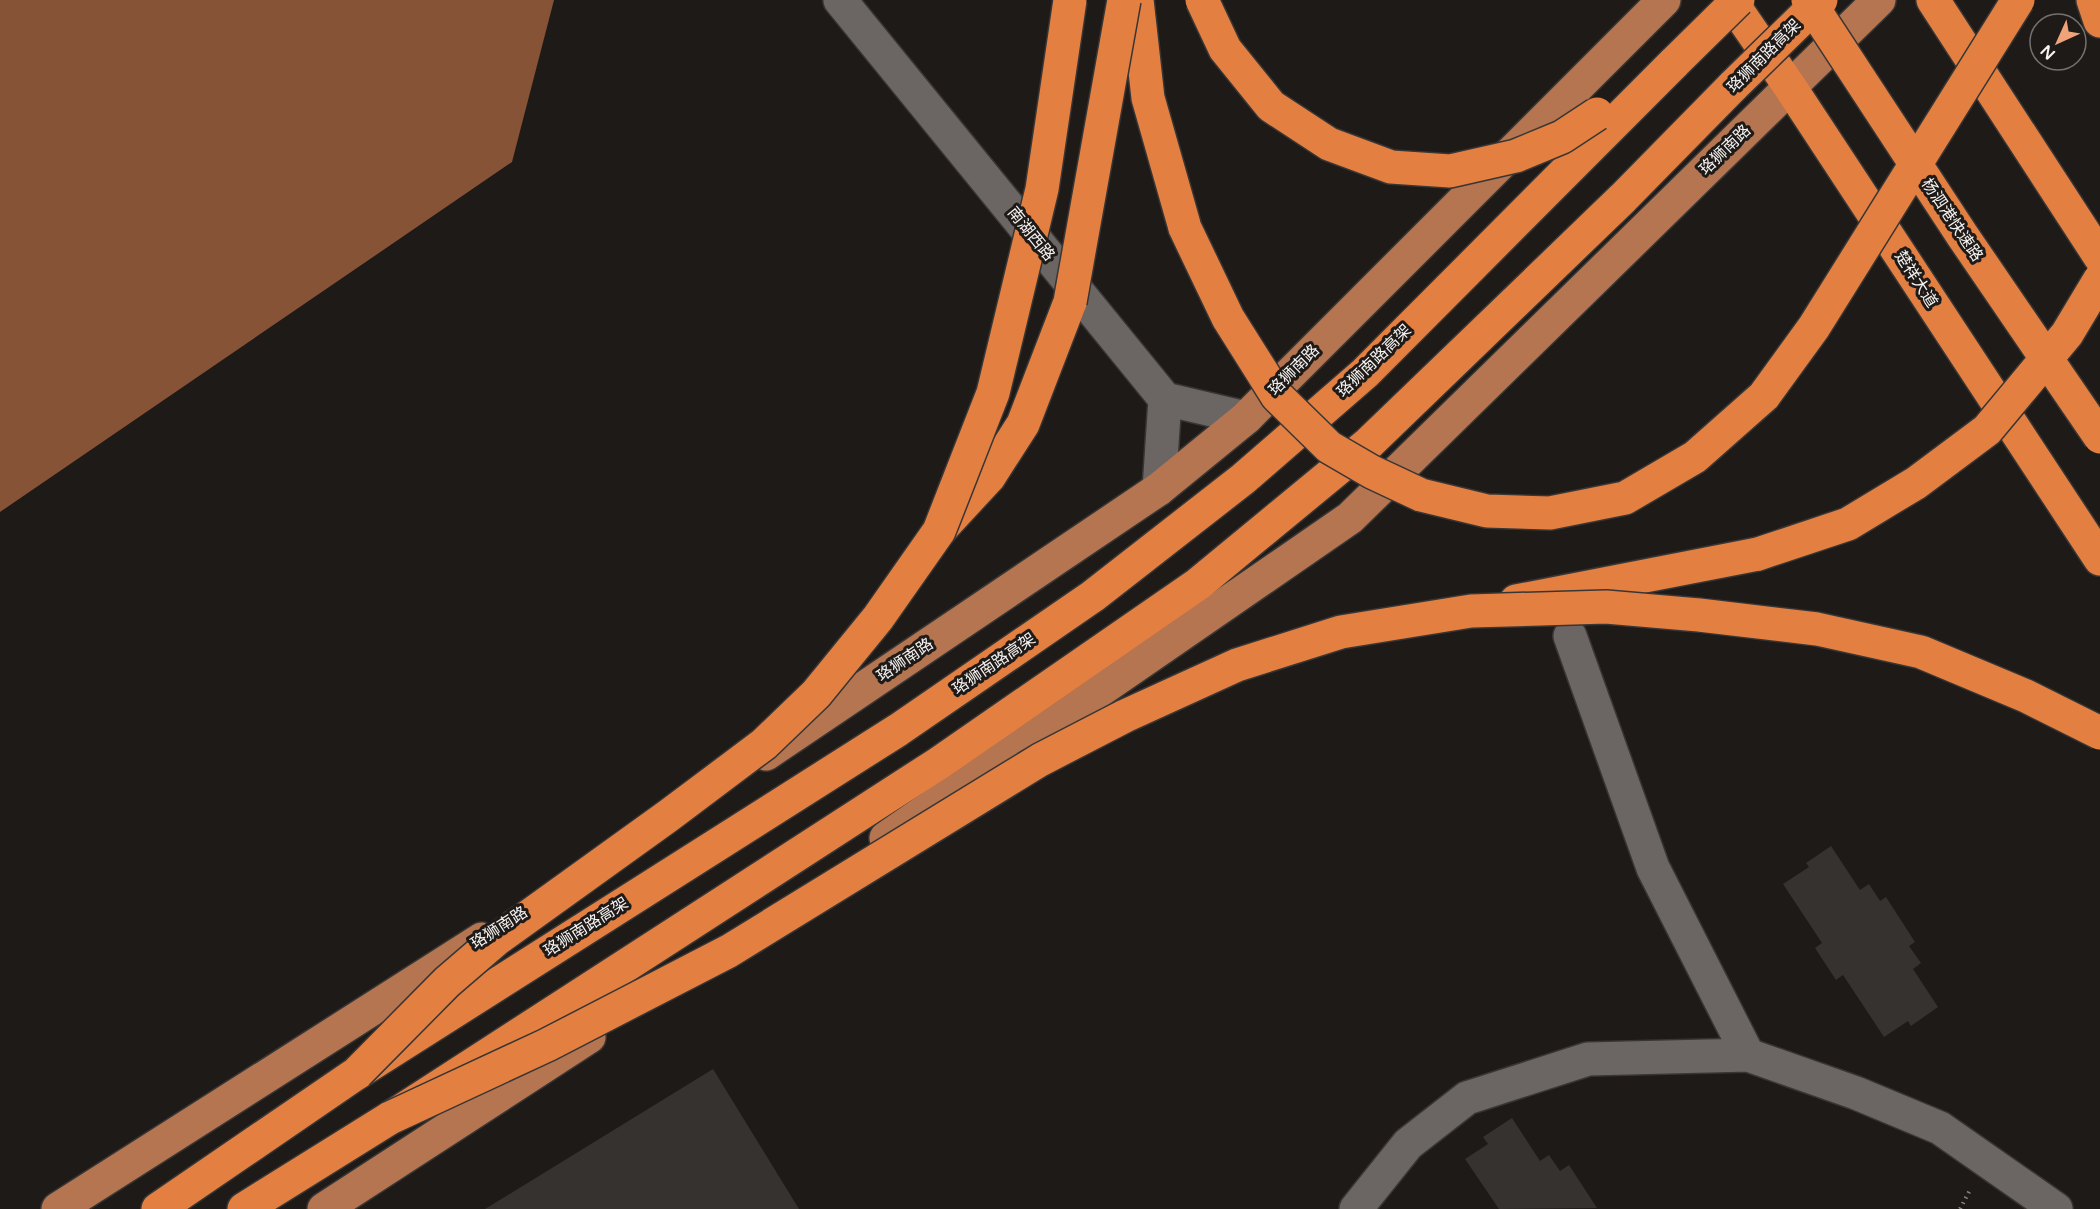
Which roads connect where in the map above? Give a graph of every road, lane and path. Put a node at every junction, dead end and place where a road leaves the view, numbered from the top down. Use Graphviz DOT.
graph roads {
  1 [pos="840,0"];
  2 [pos="1070,0"];
  3 [pos="1125,0"];
  4 [pos="1137,0"];
  5 [pos="1202,0"];
  6 [pos="1664,0"];
  7 [pos="1730,0"];
  8 [pos="1738,0"];
  9 [pos="1808,0"];
  10 [pos="1821,0"];
  11 [pos="1879,0"];
  12 [pos="1933,0"];
  13 [pos="2018,0"];
  14 [pos="2093,0"];
  15 [pos="2100,21"];
  16 [pos="1676,62"];
  17 [pos="1790,87"];
  18 [pos="2100,258"];
  19 [pos="2100,279"];
  20 [pos="1165,399"];
  21 [pos="1246,418"];
  22 [pos="2100,437"];
  23 [pos="1159,489"];
  24 [pos="939,531"];
  25 [pos="2100,559"];
  26 [pos="1471,610"];
  27 [pos="1570,636"];
  28 [pos="2100,732"];
  29 [pos="1748,1055"];
  30 [pos="357,1073"];
  31 [pos="390,1118"];
  32 [pos="58,1209"];
  33 [pos="158,1209"];
  34 [pos="244,1209"];
  35 [pos="324,1209"];
  36 [pos="1356,1209"];
  37 [pos="2056,1209"];
  1 -- 20 [label="street, 南湖西路"];
  2 -- 24 [label="highway, bridge"];
  3 -- 24 [label="highway, bridge"];
  4 -- 13 [label="highway, bridge"];
  5 -- 16 [label="highway, bridge"];
  6 -- 21 [label="main road, 珞狮南路"];
  7 -- 17 [label="highway, 楚祥大道"];
  8 -- 16 [label="highway, 珞狮南路高架, bridge"];
  9 -- 22 [label="highway, 杨泗港快速路, bridge"];
  10 -- 31 [label="highway, 珞狮南路高架, bridge"];
  11 -- 17 [label="main road, 珞狮南路"];
  12 -- 18 [label="highway"];
  14 -- 15 [label="highway"];
  16 -- 30 [label="highway, 珞狮南路高架, bridge"];
  17 -- 25 [label="highway, 楚祥大道"];
  17 -- 35 [label="main road, 珞狮南路"];
  19 -- 26 [label="highway, bridge"];
  20 -- 21 [label="street"];
  20 -- 23 [label="street"];
  21 -- 23 [label="main road, 珞狮南路"];
  23 -- 32 [label="main road, 珞狮南路"];
  24 -- 30 [label="highway, bridge"];
  26 -- 28 [label="highway, bridge"];
  26 -- 31 [label="highway, bridge"];
  27 -- 29 [label="street"];
  29 -- 36 [label="street"];
  29 -- 37 [label="street"];
  30 -- 33 [label="highway, 珞狮南路高架"];
  31 -- 34 [label="highway, 珞狮南路高架"];
}
